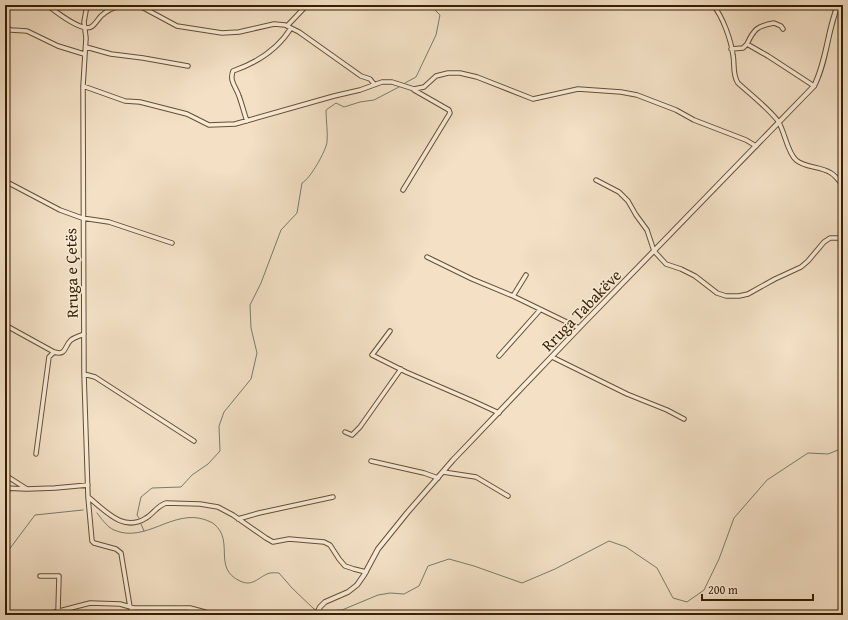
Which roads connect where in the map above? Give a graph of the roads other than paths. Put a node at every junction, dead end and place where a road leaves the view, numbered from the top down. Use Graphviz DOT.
graph roads {
  1 [pos="47,5"];
  2 [pos="87,5"];
  3 [pos="137,5"];
  4 [pos="307,5"];
  5 [pos="713,5"];
  6 [pos="838,5"];
  7 [pos="289,27"];
  8 [pos="5,28"];
  9 [pos="84,28"];
  10 [pos="783,29"];
  11 [pos="747,44"];
  12 [pos="86,46"];
  13 [pos="732,49"];
  14 [pos="84,54"];
  15 [pos="188,66"];
  16 [pos="374,84"];
  17 [pos="83,86"];
  18 [pos="814,86"];
  19 [pos="414,89"];
  20 [pos="246,121"];
  21 [pos="778,123"];
  22 [pos="756,146"];
  23 [pos="596,180"];
  24 [pos="5,181"];
  25 [pos="843,186"];
  26 [pos="403,190"];
  27 [pos="82,218"];
  28 [pos="843,238"];
  29 [pos="172,243"];
  30 [pos="654,251"];
  31 [pos="427,257"];
  32 [pos="526,275"];
  33 [pos="513,296"];
  34 [pos="540,310"];
  35 [pos="5,325"];
  36 [pos="579,328"];
  37 [pos="390,331"];
  38 [pos="84,334"];
  39 [pos="54,352"];
  40 [pos="500,356"];
  41 [pos="552,357"];
  42 [pos="401,370"];
  43 [pos="84,374"];
  44 [pos="499,413"];
  45 [pos="684,418"];
  46 [pos="345,432"];
  47 [pos="194,441"];
  48 [pos="36,454"];
  49 [pos="371,461"];
  50 [pos="443,472"];
  51 [pos="5,475"];
  52 [pos="438,478"];
  53 [pos="88,485"];
  54 [pos="7,488"];
  55 [pos="27,489"];
  56 [pos="508,496"];
  57 [pos="88,497"];
  58 [pos="333,497"];
  59 [pos="5,505"];
  60 [pos="238,518"];
  61 [pos="366,572"];
  62 [pos="40,576"];
  63 [pos="130,607"];
  64 [pos="190,608"];
  65 [pos="58,612"];
  66 [pos="205,612"];
  67 [pos="44,615"];
  68 [pos="133,615"];
  69 [pos="190,615"];
  70 [pos="316,615"];
  1 -- 9 [label="street"];
  2 -- 9 [label="street, Rruga e Çetës"];
  3 -- 7 [label="street"];
  3 -- 9 [label="street"];
  4 -- 7 [label="street"];
  5 -- 13 [label="street"];
  6 -- 18 [label="street, Rruga Tabakëve"];
  7 -- 16 [label="street"];
  7 -- 20 [label="street"];
  8 -- 14 [label="street"];
  9 -- 12 [label="street, Rruga e Çetës"];
  10 -- 11 [label="street"];
  11 -- 13 [label="street"];
  11 -- 18 [label="street"];
  12 -- 14 [label="street, Rruga e Çetës"];
  12 -- 15 [label="street"];
  13 -- 21 [label="street"];
  14 -- 17 [label="street, Rruga e Çetës"];
  16 -- 19 [label="street"];
  16 -- 20 [label="street"];
  17 -- 20 [label="street"];
  17 -- 27 [label="street, Rruga e Çetës"];
  18 -- 21 [label="street, Rruga Tabakëve"];
  19 -- 22 [label="street"];
  19 -- 26 [label="street"];
  21 -- 22 [label="street, Rruga Tabakëve"];
  21 -- 25 [label="street"];
  22 -- 30 [label="street, Rruga Tabakëve"];
  23 -- 30 [label="street"];
  24 -- 27 [label="street"];
  27 -- 29 [label="street"];
  27 -- 38 [label="street, Rruga e Çetës"];
  28 -- 30 [label="street"];
  30 -- 36 [label="street, Rruga Tabakëve"];
  31 -- 33 [label="street"];
  32 -- 33 [label="street"];
  33 -- 34 [label="street"];
  34 -- 36 [label="street"];
  34 -- 40 [label="street"];
  35 -- 39 [label="street"];
  36 -- 41 [label="street, Rruga Tabakëve"];
  37 -- 42 [label="street"];
  38 -- 39 [label="street"];
  38 -- 43 [label="street, Rruga e Çetës"];
  39 -- 48 [label="street"];
  41 -- 44 [label="street, Rruga Tabakëve"];
  41 -- 45 [label="street"];
  42 -- 44 [label="street"];
  42 -- 46 [label="street"];
  43 -- 47 [label="street"];
  43 -- 53 [label="street, Rruga e Çetës"];
  44 -- 50 [label="street, Rruga Tabakëve"];
  49 -- 52 [label="street"];
  50 -- 52 [label="street, Rruga Tabakëve"];
  50 -- 56 [label="street"];
  51 -- 55 [label="street"];
  52 -- 61 [label="street, Rruga Tabakëve"];
  53 -- 55 [label="street"];
  53 -- 57 [label="street, Rruga e Çetës"];
  54 -- 55 [label="street"];
  54 -- 59 [label="street"];
  57 -- 60 [label="street"];
  57 -- 63 [label="street, Rruga e Çetës"];
  58 -- 60 [label="street"];
  60 -- 61 [label="street"];
  61 -- 70 [label="street, Rruga Tabakëve"];
  62 -- 65 [label="street"];
  63 -- 64 [label="street"];
  63 -- 65 [label="street"];
  63 -- 68 [label="street"];
  64 -- 66 [label="street"];
  64 -- 69 [label="street"];
  65 -- 67 [label="street"];
}
